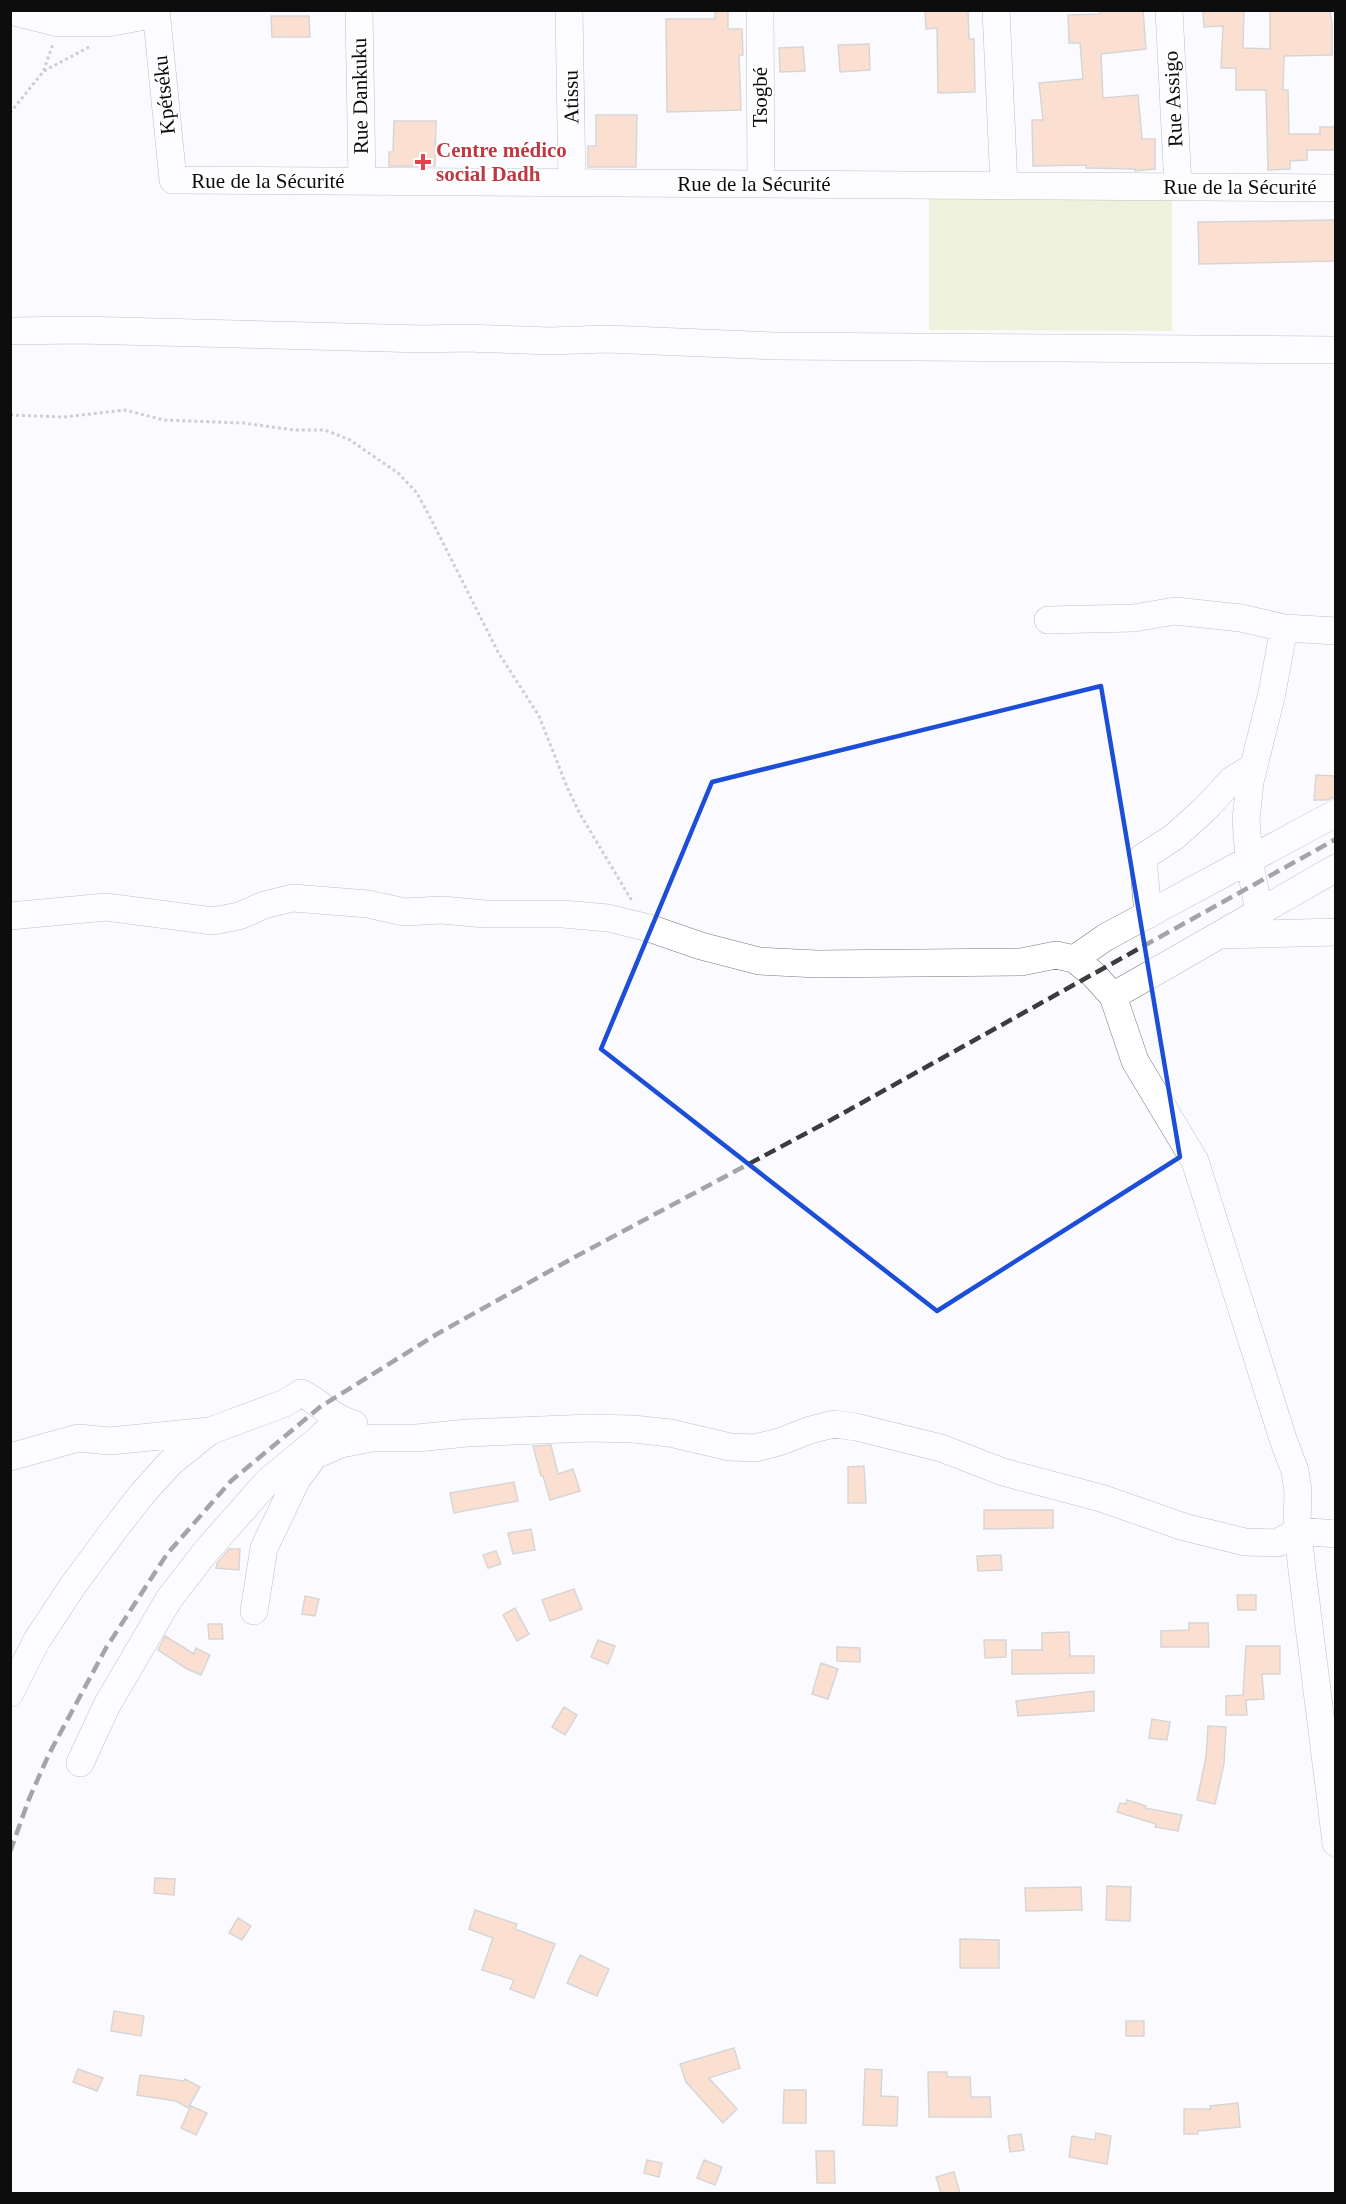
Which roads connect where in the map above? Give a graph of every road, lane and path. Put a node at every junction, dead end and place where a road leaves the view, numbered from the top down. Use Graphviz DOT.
graph roads {
  1 [pos="359,10"];
  2 [pos="569,10"];
  3 [pos="760,10"];
  4 [pos="996,10"];
  5 [pos="1169,10"];
  6 [pos="10,11"];
  7 [pos="156,12"];
  8 [pos="58,23"];
  9 [pos="99,41"];
  10 [pos="43,72"];
  11 [pos="10,113"];
  12 [pos="173,180"];
  13 [pos="362,181"];
  14 [pos="572,183"];
  15 [pos="761,184"];
  16 [pos="1004,186"];
  17 [pos="1178,187"];
  18 [pos="1335,188"];
  19 [pos="10,331"];
  20 [pos="1335,350"];
  21 [pos="10,414"];
  22 [pos="1048,620"];
  23 [pos="1284,628"];
  24 [pos="1335,631"];
  25 [pos="1253,767"];
  26 [pos="1335,813"];
  27 [pos="1249,859"];
  28 [pos="1335,868"];
  29 [pos="1259,912"];
  30 [pos="1148,915"];
  31 [pos="10,916"];
  32 [pos="649,928"];
  33 [pos="1335,932"];
  34 [pos="1216,936"];
  35 [pos="1074,959"];
  36 [pos="1113,996"];
  37 [pos="339,1420"];
  38 [pos="210,1431"];
  39 [pos="399,1438"];
  40 [pos="10,1457"];
  41 [pos="1298,1532"];
  42 [pos="1335,1534"];
  43 [pos="254,1611"];
  44 [pos="10,1693"];
  45 [pos="80,1763"];
  46 [pos="1335,1843"];
  1 -- 13 [label="street, Rue Dankuku"];
  2 -- 14 [label="street, Atissu"];
  3 -- 15 [label="street, Tsogbé"];
  4 -- 16 [label="street"];
  5 -- 17 [label="street, Rue Assigo"];
  6 -- 8 [label="street"];
  7 -- 8 [label="street"];
  7 -- 12 [label="street, Kpétséku"];
  8 -- 10 [label="path"];
  9 -- 10 [label="path"];
  10 -- 11 [label="path"];
  12 -- 13 [label="street, Rue de la Sécurité"];
  13 -- 14 [label="street, Rue de la Sécurité"];
  14 -- 15 [label="street, Rue de la Sécurité"];
  15 -- 16 [label="street, Rue de la Sécurité"];
  16 -- 17 [label="street, Rue de la Sécurité"];
  17 -- 18 [label="street, Rue de la Sécurité"];
  19 -- 20 [label="street"];
  21 -- 32 [label="path"];
  22 -- 23 [label="street"];
  23 -- 24 [label="street"];
  23 -- 25 [label="street"];
  25 -- 27 [label="street"];
  25 -- 30 [label="street"];
  26 -- 27 [label="street"];
  27 -- 29 [label="street"];
  27 -- 30 [label="street"];
  28 -- 29 [label="street"];
  29 -- 34 [label="street"];
  30 -- 35 [label="street"];
  31 -- 32 [label="street"];
  32 -- 35 [label="street"];
  33 -- 34 [label="street"];
  34 -- 36 [label="street"];
  35 -- 36 [label="street"];
  36 -- 41 [label="street"];
  37 -- 38 [label="street"];
  37 -- 39 [label="street"];
  37 -- 45 [label="street"];
  38 -- 40 [label="street"];
  38 -- 44 [label="street"];
  39 -- 41 [label="street"];
  39 -- 43 [label="street"];
  41 -- 42 [label="street"];
  41 -- 46 [label="street"];
}
